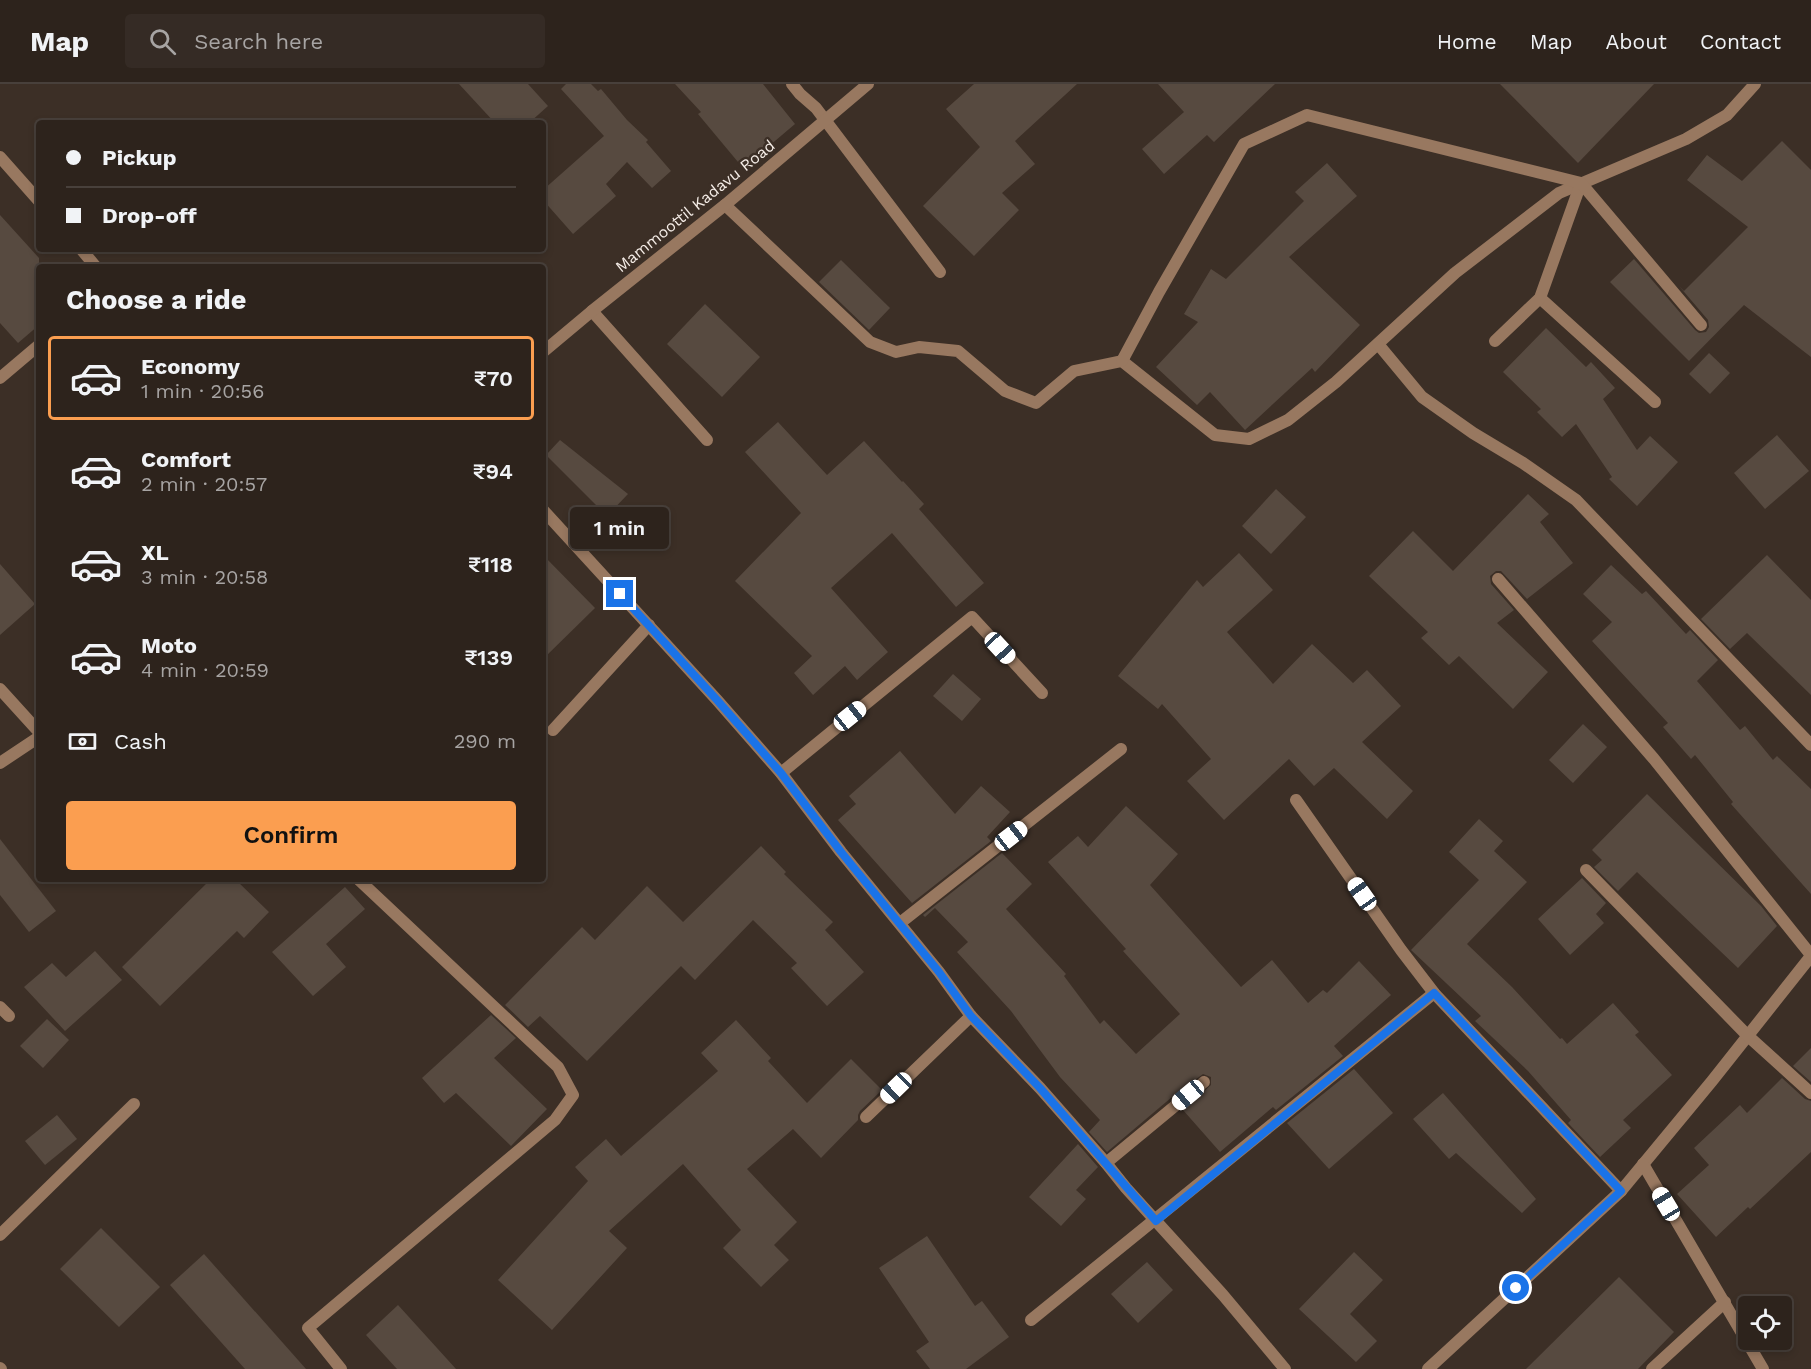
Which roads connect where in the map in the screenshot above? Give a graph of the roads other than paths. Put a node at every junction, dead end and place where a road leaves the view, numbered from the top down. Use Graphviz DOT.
graph roads {
  1 [pos="792,84"];
  2 [pos="868,84"];
  3 [pos="1755,84"];
  4 [pos="825,121"];
  5 [pos="0,157"];
  6 [pos="1581,183"];
  7 [pos="36,198"];
  8 [pos="725,205"];
  9 [pos="84,252"];
  10 [pos="94,264"];
  11 [pos="940,272"];
  12 [pos="1540,298"];
  13 [pos="592,310"];
  14 [pos="1701,325"];
  15 [pos="1495,341"];
  16 [pos="1378,344"];
  17 [pos="36,348"];
  18 [pos="546,349"];
  19 [pos="1122,361"];
  20 [pos="0,378"];
  21 [pos="1655,402"];
  22 [pos="707,440"];
  23 [pos="546,513"];
  24 [pos="1498,579"];
  25 [pos="648,624"];
  26 [pos="0,689"];
  27 [pos="1042,693"];
  28 [pos="36,729"];
  29 [pos="553,730"];
  30 [pos="36,739"];
  31 [pos="1811,745"];
  32 [pos="1121,749"];
  33 [pos="0,763"];
  34 [pos="781,773"];
  35 [pos="1296,800"];
  36 [pos="1586,870"];
  37 [pos="361,882"];
  38 [pos="900,923"];
  39 [pos="1811,956"];
  40 [pos="1434,993"];
  41 [pos="0,1007"];
  42 [pos="9,1016"];
  43 [pos="971,1016"];
  44 [pos="1748,1036"];
  45 [pos="1204,1082"];
  46 [pos="1811,1093"];
  47 [pos="134,1104"];
  48 [pos="866,1117"];
  49 [pos="1106,1163"];
  50 [pos="1643,1164"];
  51 [pos="1621,1191"];
  52 [pos="1156,1221"];
  53 [pos="0,1235"];
  54 [pos="1725,1302"];
  55 [pos="1031,1320"];
  56 [pos="341,1369"];
  57 [pos="1285,1369"];
  58 [pos="1428,1369"];
  59 [pos="1652,1369"];
  60 [pos="1763,1369"];
  1 -- 4 [label="street"];
  2 -- 4 [label="street, Mammoottil Kadavu Road"];
  3 -- 6 [label="street"];
  4 -- 8 [label="street, Mammoottil Kadavu Road"];
  4 -- 11 [label="street"];
  5 -- 7 [label="street"];
  6 -- 12 [label="street"];
  6 -- 14 [label="street"];
  6 -- 16 [label="street"];
  6 -- 19 [label="street"];
  8 -- 13 [label="street, Mammoottil Kadavu Road"];
  8 -- 19 [label="street"];
  9 -- 10 [label="street"];
  12 -- 15 [label="street"];
  12 -- 21 [label="street"];
  13 -- 18 [label="street, Mammoottil Kadavu Road"];
  13 -- 22 [label="street"];
  16 -- 19 [label="street"];
  16 -- 31 [label="street"];
  17 -- 20 [label="street"];
  23 -- 25 [label="street"];
  24 -- 39 [label="street"];
  25 -- 29 [label="street"];
  25 -- 34 [label="street"];
  26 -- 28 [label="street"];
  27 -- 34 [label="street"];
  30 -- 33 [label="street"];
  32 -- 38 [label="street"];
  34 -- 38 [label="street"];
  35 -- 40 [label="street"];
  36 -- 44 [label="street"];
  37 -- 56 [label="street"];
  38 -- 43 [label="street"];
  39 -- 44 [label="street"];
  40 -- 51 [label="street"];
  40 -- 52 [label="street"];
  41 -- 42 [label="street"];
  43 -- 48 [label="street"];
  43 -- 49 [label="street"];
  44 -- 46 [label="street"];
  44 -- 50 [label="street"];
  45 -- 49 [label="street"];
  47 -- 53 [label="street"];
  49 -- 52 [label="street"];
  50 -- 51 [label="street"];
  50 -- 54 [label="street"];
  51 -- 58 [label="street"];
  52 -- 55 [label="street"];
  52 -- 57 [label="street"];
  54 -- 59 [label="street"];
  54 -- 60 [label="street"];
}
